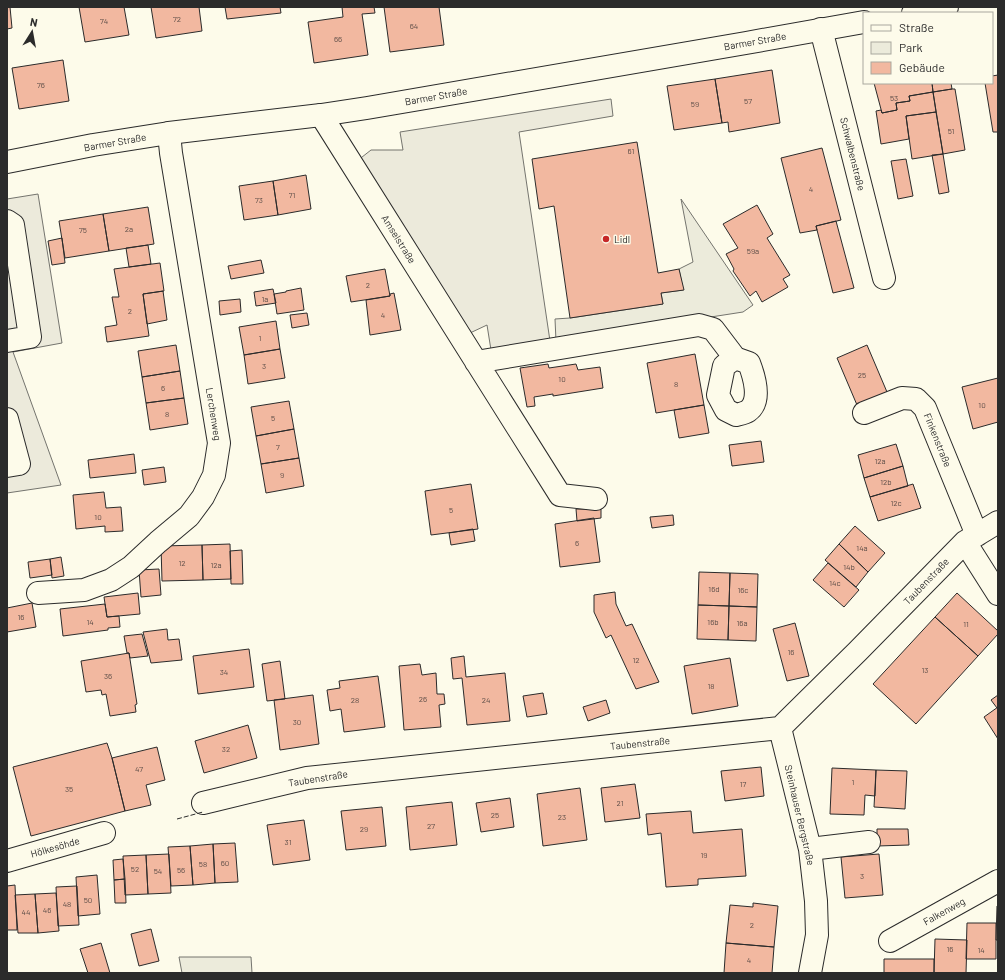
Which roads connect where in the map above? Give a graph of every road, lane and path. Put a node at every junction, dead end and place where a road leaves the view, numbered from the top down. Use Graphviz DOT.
graph roads {
  1 [pos="948,7"];
  2 [pos="919,12"];
  3 [pos="863,22"];
  4 [pos="821,29"];
  5 [pos="321,115"];
  6 [pos="169,133"];
  7 [pos="7,162"];
  8 [pos="7,221"];
  9 [pos="884,278"];
  10 [pos="7,341"];
  11 [pos="735,358"];
  12 [pos="476,362"];
  13 [pos="864,413"];
  14 [pos="7,419"];
  15 [pos="7,466"];
  16 [pos="596,499"];
  17 [pos="998,522"];
  18 [pos="971,538"];
  19 [pos="38,593"];
  20 [pos="998,594"];
  21 [pos="780,728"];
  22 [pos="203,803"];
  23 [pos="104,833"];
  24 [pos="869,842"];
  25 [pos="810,849"];
  26 [pos="7,861"];
  27 [pos="998,881"];
  28 [pos="890,941"];
  29 [pos="810,973"];
  1 -- 2 [label="street"];
  3 -- 4 [label="street, Barmer Straße"];
  4 -- 5 [label="street, Barmer Straße"];
  4 -- 9 [label="street, Schwalbenstraße"];
  5 -- 6 [label="street, Barmer Straße"];
  5 -- 12 [label="street, Amselstraße"];
  6 -- 7 [label="street, Barmer Straße"];
  6 -- 19 [label="street, Lerchenweg"];
  8 -- 10 [label="street"];
  11 -- 12 [label="street"];
  12 -- 16 [label="street, Amselstraße"];
  13 -- 18 [label="street, Finkenstraße"];
  14 -- 15 [label="street"];
  17 -- 18 [label="street, Taubenstraße"];
  18 -- 20 [label="street"];
  18 -- 21 [label="street, Taubenstraße"];
  21 -- 22 [label="street, Taubenstraße"];
  21 -- 25 [label="street, Steinhauser Bergstraße"];
  23 -- 26 [label="street, Hölkesöhde"];
  24 -- 25 [label="street"];
  25 -- 29 [label="street, Steinhauser Bergstraße"];
  27 -- 28 [label="street, Falkenweg"];
}
